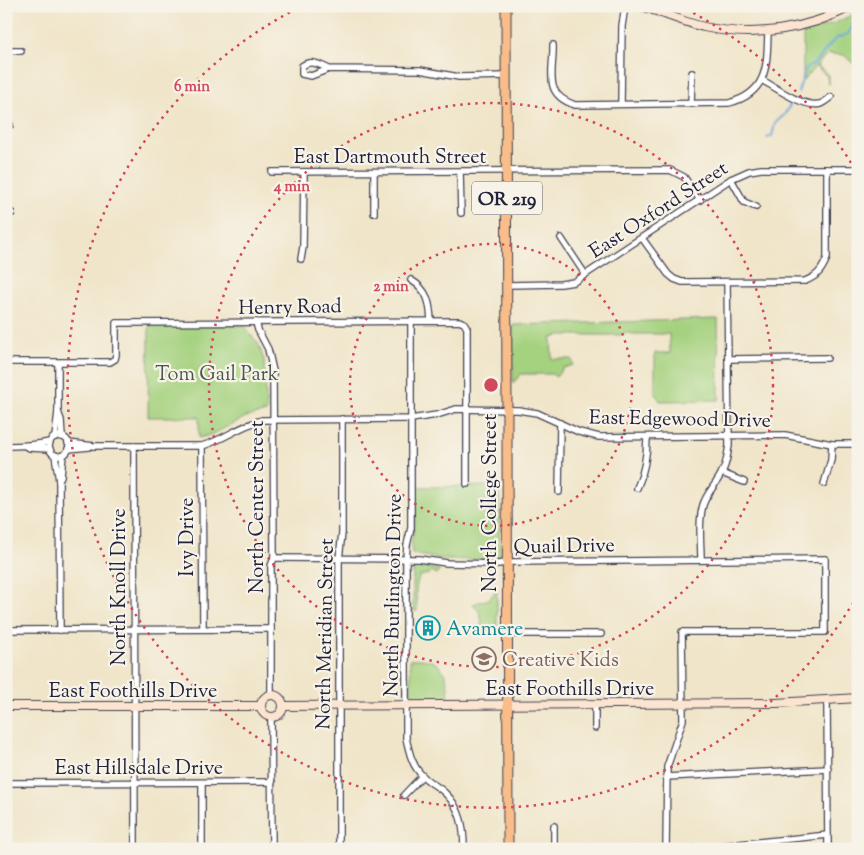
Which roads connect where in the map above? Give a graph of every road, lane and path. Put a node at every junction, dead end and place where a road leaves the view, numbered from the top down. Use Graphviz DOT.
graph roads {
  1 [pos="506,6"];
  2 [pos="624,6"];
  3 [pos="642,6"];
  4 [pos="826,6"];
  5 [pos="852,6"];
  6 [pos="830,17"];
  7 [pos="768,31"];
  8 [pos="552,45"];
  9 [pos="6,51"];
  10 [pos="21,51"];
  11 [pos="329,69"];
  12 [pos="692,72"];
  13 [pos="507,76"];
  14 [pos="762,80"];
  15 [pos="830,97"];
  16 [pos="621,104"];
  17 [pos="691,104"];
  18 [pos="827,169"];
  19 [pos="858,169"];
  20 [pos="272,172"];
  21 [pos="304,172"];
  22 [pos="460,172"];
  23 [pos="507,172"];
  24 [pos="374,173"];
  25 [pos="731,179"];
  26 [pos="700,200"];
  27 [pos="756,206"];
  28 [pos="374,213"];
  29 [pos="461,213"];
  30 [pos="561,238"];
  31 [pos="642,238"];
  32 [pos="300,259"];
  33 [pos="585,274"];
  34 [pos="412,280"];
  35 [pos="726,282"];
  36 [pos="508,285"];
  37 [pos="411,321"];
  38 [pos="431,321"];
  39 [pos="256,322"];
  40 [pos="826,358"];
  41 [pos="728,359"];
  42 [pos="6,362"];
  43 [pos="58,362"];
  44 [pos="467,409"];
  45 [pos="506,410"];
  46 [pos="273,419"];
  47 [pos="342,419"];
  48 [pos="411,419"];
  49 [pos="560,423"];
  50 [pos="728,436"];
  51 [pos="59,437"];
  52 [pos="647,437"];
  53 [pos="832,444"];
  54 [pos="858,444"];
  55 [pos="6,446"];
  56 [pos="50,446"];
  57 [pos="68,446"];
  58 [pos="134,446"];
  59 [pos="202,446"];
  60 [pos="55,455"];
  61 [pos="63,455"];
  62 [pos="722,473"];
  63 [pos="59,481"];
  64 [pos="744,482"];
  65 [pos="467,484"];
  66 [pos="824,484"];
  67 [pos="636,488"];
  68 [pos="559,492"];
  69 [pos="274,558"];
  70 [pos="338,559"];
  71 [pos="406,559"];
  72 [pos="701,559"];
  73 [pos="507,563"];
  74 [pos="203,629"];
  75 [pos="271,629"];
  76 [pos="6,630"];
  77 [pos="60,630"];
  78 [pos="134,630"];
  79 [pos="507,634"];
  80 [pos="601,634"];
  81 [pos="271,695"];
  82 [pos="858,698"];
  83 [pos="828,700"];
  84 [pos="595,704"];
  85 [pos="683,704"];
  86 [pos="507,705"];
  87 [pos="6,706"];
  88 [pos="134,706"];
  89 [pos="260,706"];
  90 [pos="283,706"];
  91 [pos="339,706"];
  92 [pos="406,706"];
  93 [pos="271,717"];
  94 [pos="595,728"];
  95 [pos="828,769"];
  96 [pos="422,776"];
  97 [pos="666,777"];
  98 [pos="272,782"];
  99 [pos="135,783"];
  100 [pos="202,783"];
  101 [pos="6,784"];
  102 [pos="404,795"];
  103 [pos="554,826"];
  104 [pos="828,835"];
  105 [pos="134,849"];
  106 [pos="202,849"];
  107 [pos="272,849"];
  108 [pos="339,849"];
  109 [pos="464,849"];
  110 [pos="508,849"];
  111 [pos="554,849"];
  112 [pos="666,849"];
  113 [pos="690,849"];
  114 [pos="828,849"];
  1 -- 13 [label="main road, North College Street / OR 219"];
  2 -- 16 [label="street"];
  3 -- 7 [label="street"];
  4 -- 6 [label="street"];
  5 -- 6 [label="street"];
  6 -- 7 [label="street"];
  7 -- 14 [label="street"];
  8 -- 16 [label="street"];
  9 -- 10 [label="street"];
  11 -- 13 [label="street"];
  12 -- 17 [label="street"];
  13 -- 23 [label="main road, North College Street / OR 219"];
  14 -- 15 [label="street"];
  14 -- 17 [label="street"];
  16 -- 17 [label="street"];
  18 -- 19 [label="street, East Oxford Street"];
  18 -- 25 [label="street, East Oxford Street"];
  18 -- 35 [label="street"];
  20 -- 21 [label="street, East Dartmouth Street"];
  21 -- 24 [label="street, East Dartmouth Street"];
  21 -- 32 [label="street"];
  22 -- 23 [label="street, East Dartmouth Street"];
  22 -- 24 [label="street, East Dartmouth Street"];
  22 -- 29 [label="street"];
  23 -- 26 [label="street, East Dartmouth Street"];
  23 -- 36 [label="main road, North College Street / OR 219"];
  24 -- 28 [label="street"];
  25 -- 26 [label="street, East Oxford Street"];
  25 -- 27 [label="street"];
  26 -- 31 [label="street, East Oxford Street"];
  30 -- 33 [label="street"];
  31 -- 33 [label="street, East Oxford Street"];
  31 -- 35 [label="street"];
  33 -- 36 [label="street, East Oxford Street"];
  34 -- 38 [label="street"];
  35 -- 41 [label="street"];
  36 -- 45 [label="main road, North College Street / OR 219"];
  37 -- 38 [label="street, Henry Road"];
  37 -- 39 [label="street, Henry Road"];
  37 -- 48 [label="street, North Burlington Drive"];
  38 -- 44 [label="street, Henry Road"];
  39 -- 43 [label="street, Henry Road"];
  39 -- 46 [label="street, North Center Street"];
  40 -- 41 [label="street"];
  41 -- 50 [label="street"];
  42 -- 43 [label="street"];
  43 -- 51 [label="street"];
  44 -- 45 [label="street, East Edgewood Drive"];
  44 -- 48 [label="street, East Edgewood Drive"];
  44 -- 65 [label="street"];
  45 -- 49 [label="street, East Edgewood Drive"];
  45 -- 73 [label="main road, North College Street / OR 219"];
  46 -- 47 [label="street, East Edgewood Drive"];
  46 -- 59 [label="street, East Edgewood Drive"];
  46 -- 69 [label="street, North Center Street"];
  47 -- 48 [label="street, East Edgewood Drive"];
  47 -- 70 [label="street, North Meridian Street"];
  48 -- 71 [label="street, North Burlington Drive"];
  49 -- 52 [label="street, East Edgewood Drive"];
  49 -- 68 [label="street"];
  50 -- 52 [label="street, East Edgewood Drive"];
  50 -- 53 [label="street, East Edgewood Drive"];
  50 -- 62 [label="street"];
  51 -- 56 [label="street"];
  51 -- 57 [label="street"];
  52 -- 67 [label="street"];
  53 -- 54 [label="street, East Edgewood Drive"];
  53 -- 66 [label="street"];
  55 -- 56 [label="street"];
  56 -- 60 [label="street"];
  57 -- 58 [label="street, East Edgewood Drive"];
  57 -- 61 [label="street"];
  58 -- 59 [label="street, East Edgewood Drive"];
  58 -- 78 [label="street, North Knoll Drive"];
  59 -- 74 [label="street, Ivy Drive"];
  60 -- 61 [label="street"];
  60 -- 63 [label="street"];
  61 -- 63 [label="street"];
  62 -- 64 [label="street"];
  62 -- 72 [label="street"];
  63 -- 77 [label="street"];
  69 -- 70 [label="street, Quail Drive"];
  69 -- 75 [label="street, North Center Street"];
  70 -- 71 [label="street, Quail Drive"];
  70 -- 91 [label="street, North Meridian Street"];
  71 -- 73 [label="street, Quail Drive"];
  71 -- 92 [label="street, North Burlington Drive"];
  72 -- 73 [label="street, Quail Drive"];
  72 -- 85 [label="street, Quail Drive"];
  73 -- 79 [label="main road, North College Street / OR 219"];
  74 -- 75 [label="street"];
  74 -- 78 [label="street"];
  75 -- 81 [label="street, North Center Street"];
  76 -- 77 [label="street"];
  77 -- 78 [label="street"];
  78 -- 88 [label="street, North Knoll Drive"];
  79 -- 80 [label="street"];
  79 -- 86 [label="main road, North College Street / OR 219"];
  81 -- 89 [label="street"];
  81 -- 90 [label="street"];
  82 -- 83 [label="street, East Foothills Drive"];
  83 -- 85 [label="street, East Foothills Drive"];
  83 -- 95 [label="street"];
  84 -- 85 [label="street, East Foothills Drive"];
  84 -- 86 [label="street, East Foothills Drive"];
  84 -- 94 [label="street"];
  85 -- 97 [label="street"];
  86 -- 92 [label="street, East Foothills Drive"];
  86 -- 110 [label="main road, North College Street / OR 219"];
  87 -- 88 [label="street, East Foothills Drive"];
  88 -- 89 [label="street, East Foothills Drive"];
  88 -- 99 [label="street, North Knoll Drive"];
  89 -- 93 [label="street"];
  90 -- 91 [label="street, East Foothills Drive"];
  90 -- 93 [label="street"];
  91 -- 92 [label="street, East Foothills Drive"];
  91 -- 108 [label="street, North Meridian Street"];
  92 -- 96 [label="street, North Burlington Drive"];
  93 -- 98 [label="street"];
  95 -- 97 [label="street"];
  95 -- 104 [label="street"];
  96 -- 102 [label="street"];
  96 -- 109 [label="street, North Burlington Drive"];
  97 -- 112 [label="street"];
  98 -- 100 [label="street, East Hillsdale Drive"];
  98 -- 107 [label="street"];
  99 -- 100 [label="street, East Hillsdale Drive"];
  99 -- 101 [label="street, East Hillsdale Drive"];
  99 -- 105 [label="street, North Knoll Drive"];
  100 -- 106 [label="street"];
  103 -- 111 [label="street"];
  104 -- 113 [label="street"];
  104 -- 114 [label="street"];
}
